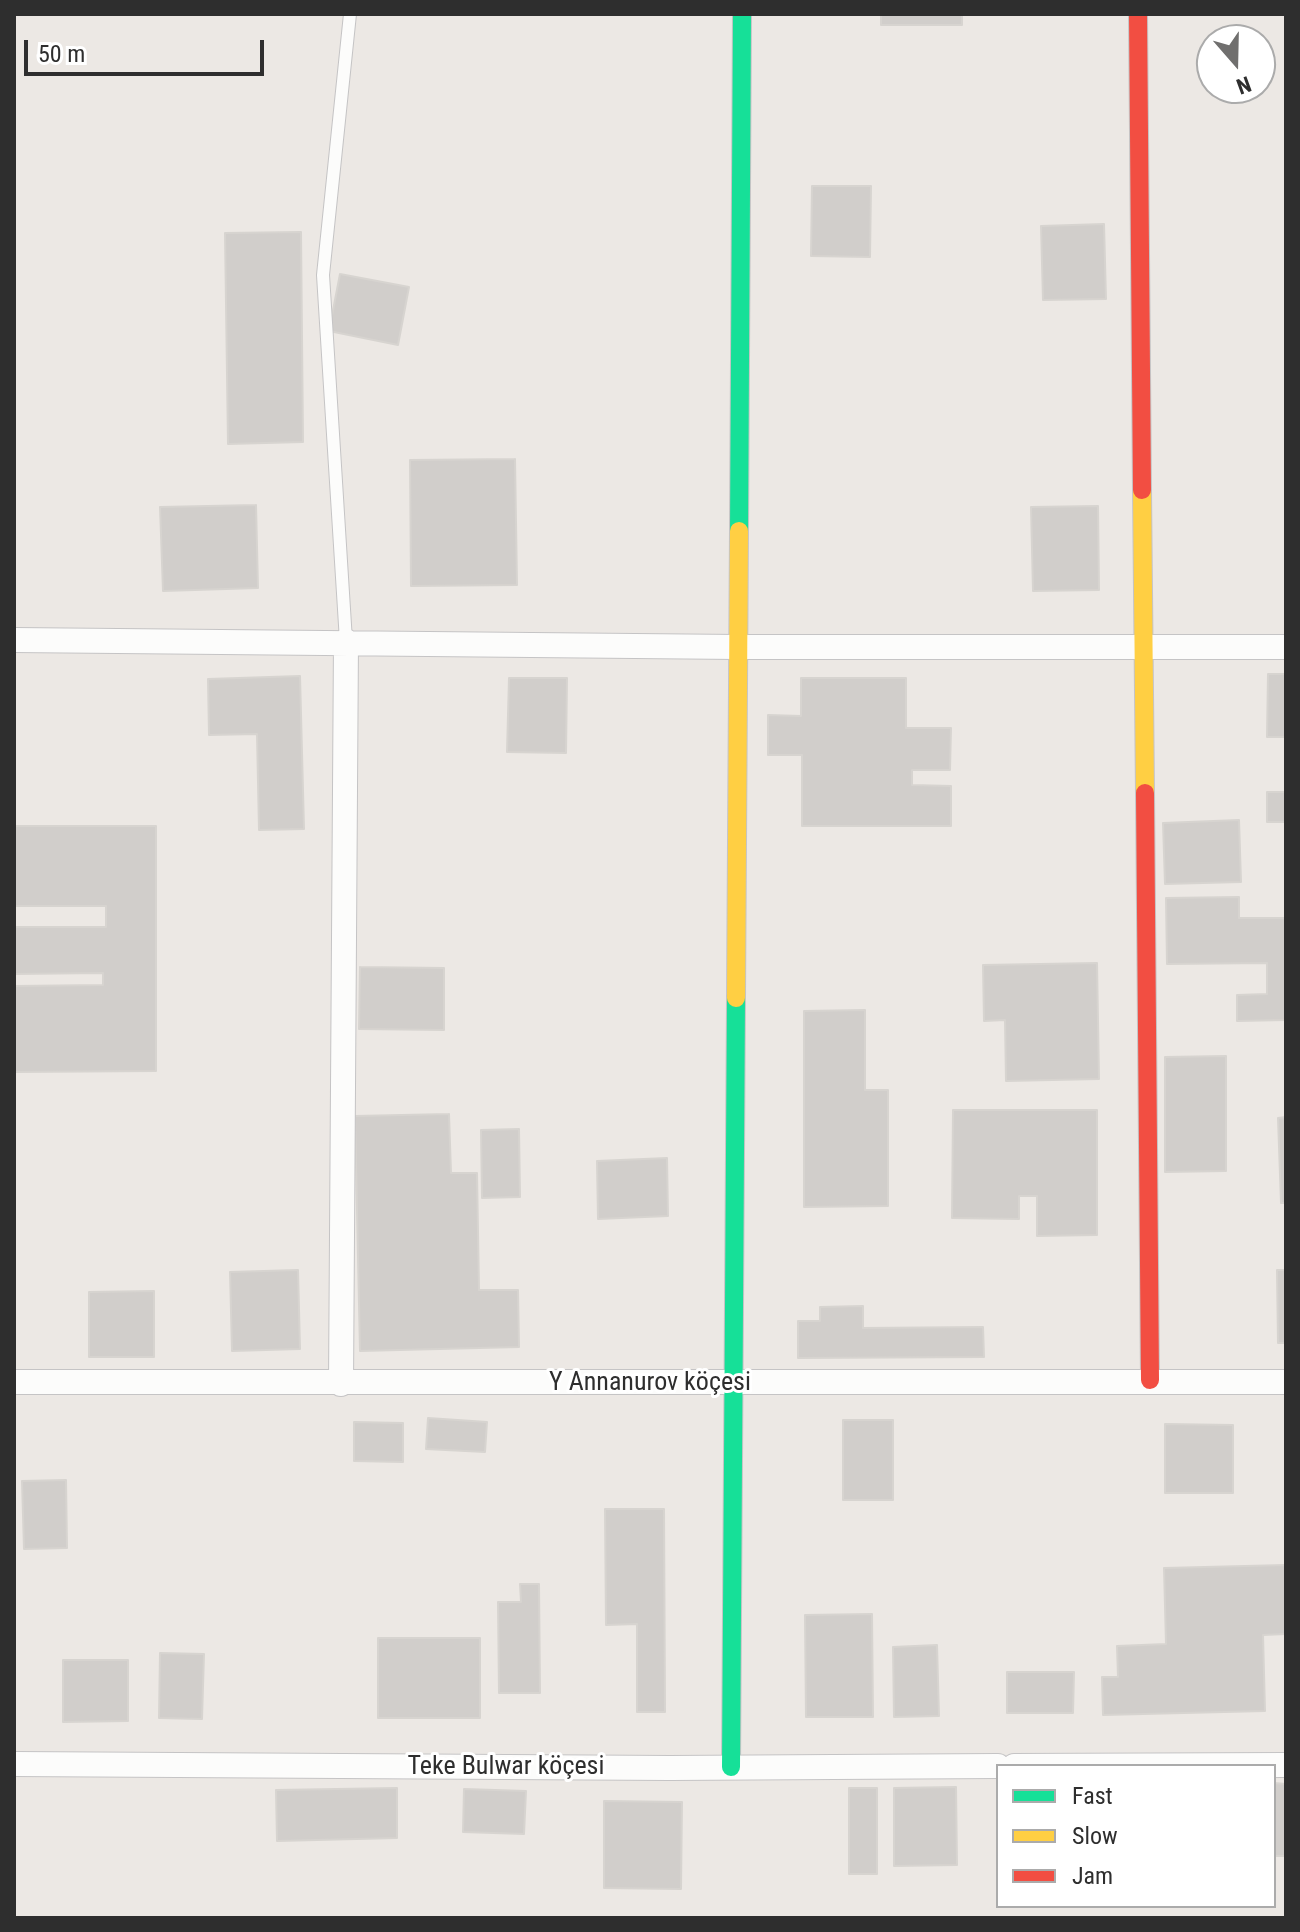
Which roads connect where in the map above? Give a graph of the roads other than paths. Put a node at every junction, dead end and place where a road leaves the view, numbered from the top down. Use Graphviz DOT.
graph roads {
  1 [pos="350,14"];
  2 [pos="742,14"];
  3 [pos="1138,14"];
  4 [pos="14,640"];
  5 [pos="346,641"];
  6 [pos="1144,646"];
  7 [pos="738,647"];
  8 [pos="1286,647"];
  9 [pos="1150,1380"];
  10 [pos="14,1382"];
  11 [pos="1286,1382"];
  12 [pos="734,1383"];
  13 [pos="341,1384"];
  14 [pos="14,1764"];
  15 [pos="996,1766"];
  16 [pos="731,1767"];
  1 -- 5 [label="lane"];
  2 -- 7 [label="street"];
  3 -- 6 [label="street"];
  4 -- 5 [label="street"];
  5 -- 7 [label="street"];
  5 -- 13 [label="street"];
  6 -- 7 [label="street"];
  6 -- 8 [label="street"];
  6 -- 9 [label="street"];
  7 -- 12 [label="street"];
  9 -- 11 [label="street, Y Annanurov köçesi"];
  9 -- 12 [label="street, Y Annanurov köçesi"];
  10 -- 13 [label="street, Y Annanurov köçesi"];
  12 -- 13 [label="street, Y Annanurov köçesi"];
  12 -- 16 [label="street"];
  14 -- 16 [label="street, Teke Bulwar köçesi"];
  15 -- 16 [label="street, Teke Bulwar köçesi"];
}
